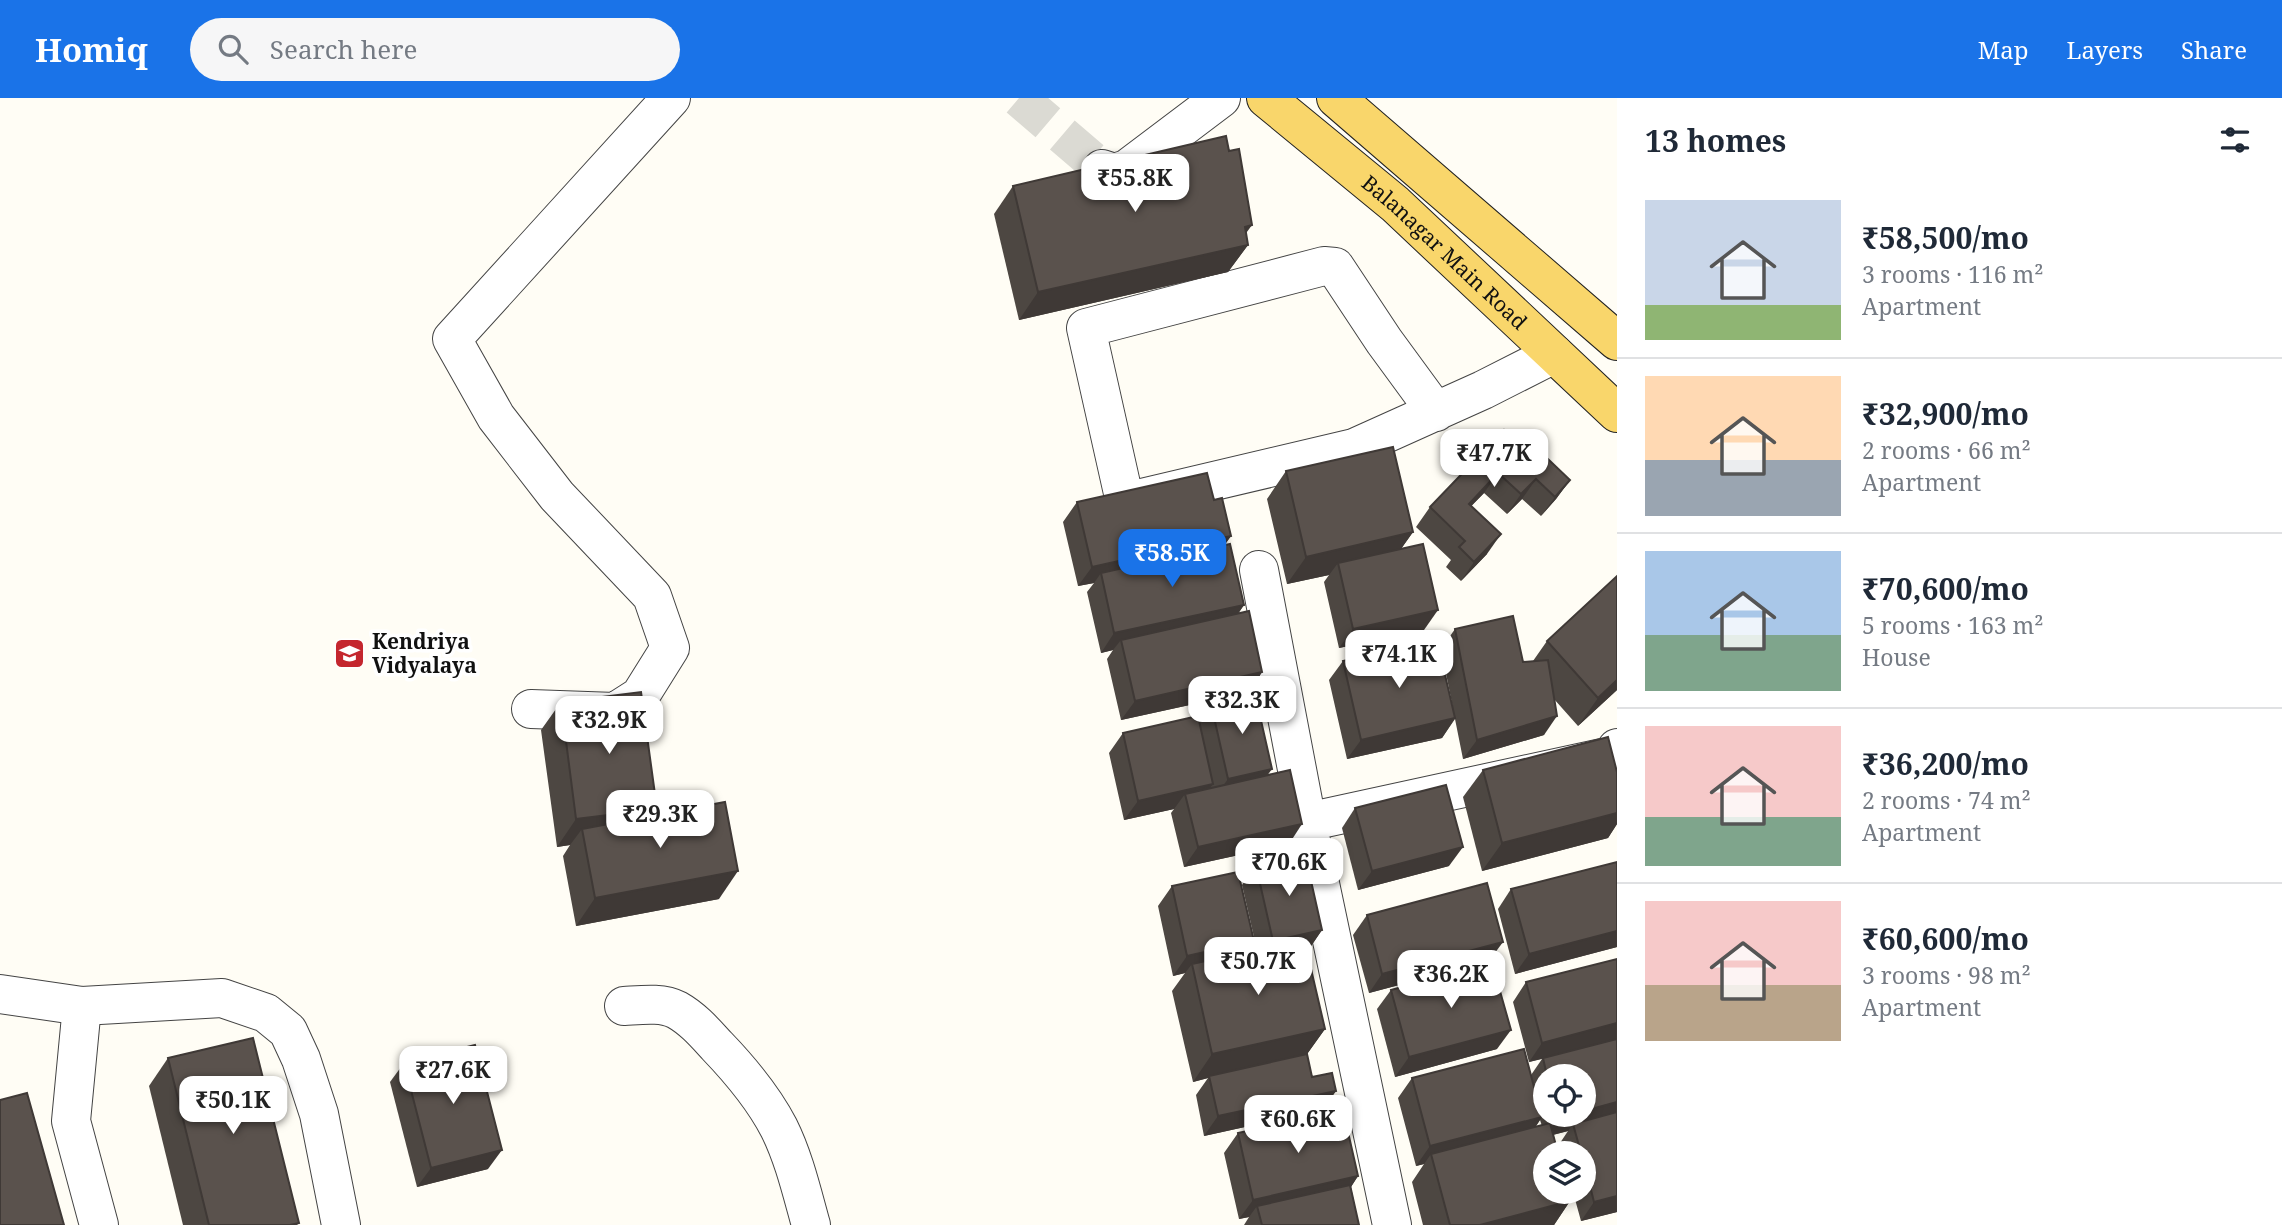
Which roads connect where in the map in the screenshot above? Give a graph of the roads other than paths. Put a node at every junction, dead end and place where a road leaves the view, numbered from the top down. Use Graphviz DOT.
graph roads {
  1 [pos="670,98"];
  2 [pos="1221,98"];
  3 [pos="1266,98"];
  4 [pos="1336,98"];
  5 [pos="1102,169"];
  6 [pos="1617,341"];
  7 [pos="1554,354"];
  8 [pos="1436,412"];
  9 [pos="1617,414"];
  10 [pos="1259,570"];
  11 [pos="531,709"];
  12 [pos="1615,762"];
  13 [pos="1307,822"];
  14 [pos="0,994"];
  15 [pos="82,1006"];
  16 [pos="624,1006"];
  17 [pos="99,1225"];
  18 [pos="341,1225"];
  19 [pos="811,1225"];
  20 [pos="1392,1225"];
  1 -- 11 [label="street"];
  2 -- 5 [label="street"];
  3 -- 7 [label="main road, Balanagar Main Road"];
  4 -- 6 [label="main road, Balanagar Main Road"];
  7 -- 8 [label="street"];
  7 -- 9 [label="main road, Balanagar Main Road"];
  8 -- 8 [label="street"];
  10 -- 13 [label="street"];
  12 -- 13 [label="street"];
  13 -- 20 [label="street"];
  14 -- 15 [label="street"];
  15 -- 17 [label="street"];
  15 -- 18 [label="street"];
  16 -- 19 [label="street"];
}
